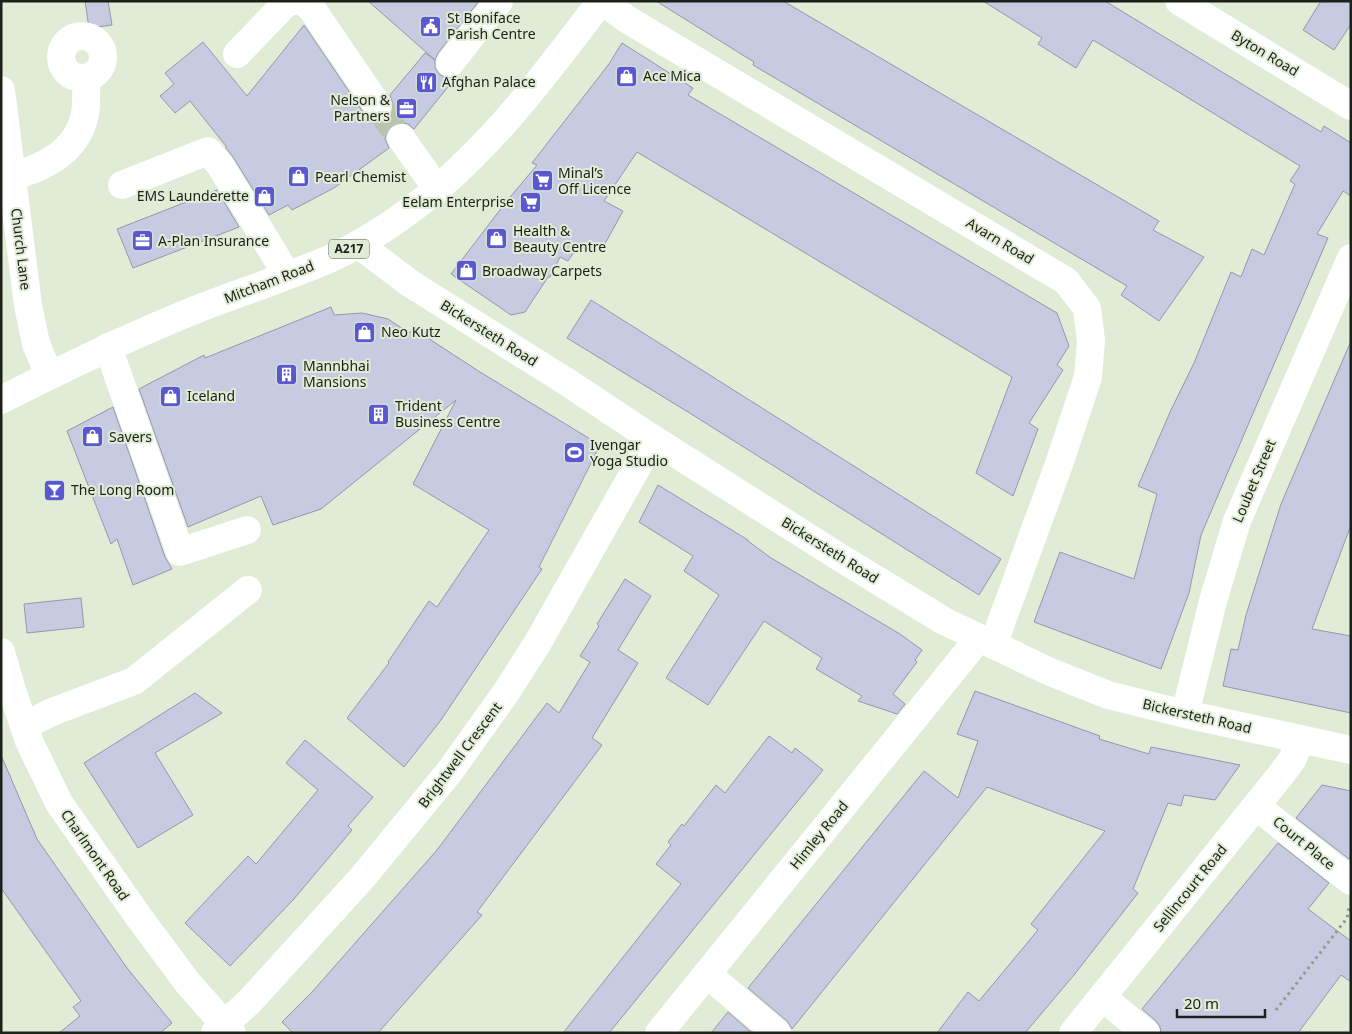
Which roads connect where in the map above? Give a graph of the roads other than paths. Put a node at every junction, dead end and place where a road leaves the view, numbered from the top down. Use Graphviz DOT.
graph roads {
  1 [pos="293,1"];
  2 [pos="302,1"];
  3 [pos="499,1"];
  4 [pos="1180,1"];
  5 [pos="597,3"];
  6 [pos="237,54"];
  7 [pos="450,63"];
  8 [pos="86,79"];
  9 [pos="1,90"];
  10 [pos="1350,104"];
  11 [pos="378,106"];
  12 [pos="401,138"];
  13 [pos="12,177"];
  14 [pos="122,185"];
  15 [pos="437,189"];
  16 [pos="358,244"];
  17 [pos="1351,258"];
  18 [pos="287,275"];
  19 [pos="108,347"];
  20 [pos="49,375"];
  21 [pos="1,400"];
  22 [pos="653,439"];
  23 [pos="247,530"];
  24 [pos="248,590"];
  25 [pos="986,641"];
  26 [pos="1,652"];
  27 [pos="1185,714"];
  28 [pos="24,726"];
  29 [pos="1301,739"];
  30 [pos="1351,750"];
  31 [pos="1256,806"];
  32 [pos="1351,881"];
  33 [pos="707,974"];
  34 [pos="1102,996"];
  35 [pos="224,1030"];
  36 [pos="659,1033"];
  37 [pos="777,1033"];
  38 [pos="1073,1033"];
  39 [pos="1146,1033"];
  1 -- 6 [label="street"];
  2 -- 11 [label="street"];
  3 -- 7 [label="street"];
  4 -- 10 [label="street, Byton Road"];
  5 -- 15 [label="street, Mitcham Road / A217"];
  5 -- 25 [label="street, Avarn Road"];
  8 -- 13 [label="street"];
  9 -- 13 [label="street, Church Lane"];
  12 -- 15 [label="street"];
  13 -- 20 [label="street, Church Lane"];
  14 -- 18 [label="street"];
  15 -- 16 [label="street, Mitcham Road / A217"];
  16 -- 18 [label="street, Mitcham Road / A217"];
  16 -- 22 [label="street, Bickersteth Road"];
  17 -- 27 [label="street, Loubet Street"];
  18 -- 19 [label="street, Mitcham Road / A217"];
  19 -- 20 [label="street, Mitcham Road / A217"];
  19 -- 23 [label="street"];
  20 -- 21 [label="street, Mitcham Road / A217"];
  22 -- 25 [label="street, Bickersteth Road"];
  22 -- 35 [label="street, Brightwell Crescent"];
  24 -- 28 [label="street"];
  25 -- 27 [label="street, Bickersteth Road"];
  25 -- 33 [label="street, Himley Road"];
  26 -- 28 [label="street, Charlmont Road"];
  27 -- 29 [label="street, Bickersteth Road"];
  28 -- 35 [label="street, Charlmont Road"];
  29 -- 30 [label="street, Bickersteth Road"];
  29 -- 31 [label="street, Sellincourt Road"];
  31 -- 32 [label="street, Court Place"];
  31 -- 34 [label="street, Sellincourt Road"];
  33 -- 36 [label="street, Himley Road"];
  33 -- 37 [label="street"];
  34 -- 38 [label="street, Sellincourt Road"];
  34 -- 39 [label="street"];
}
